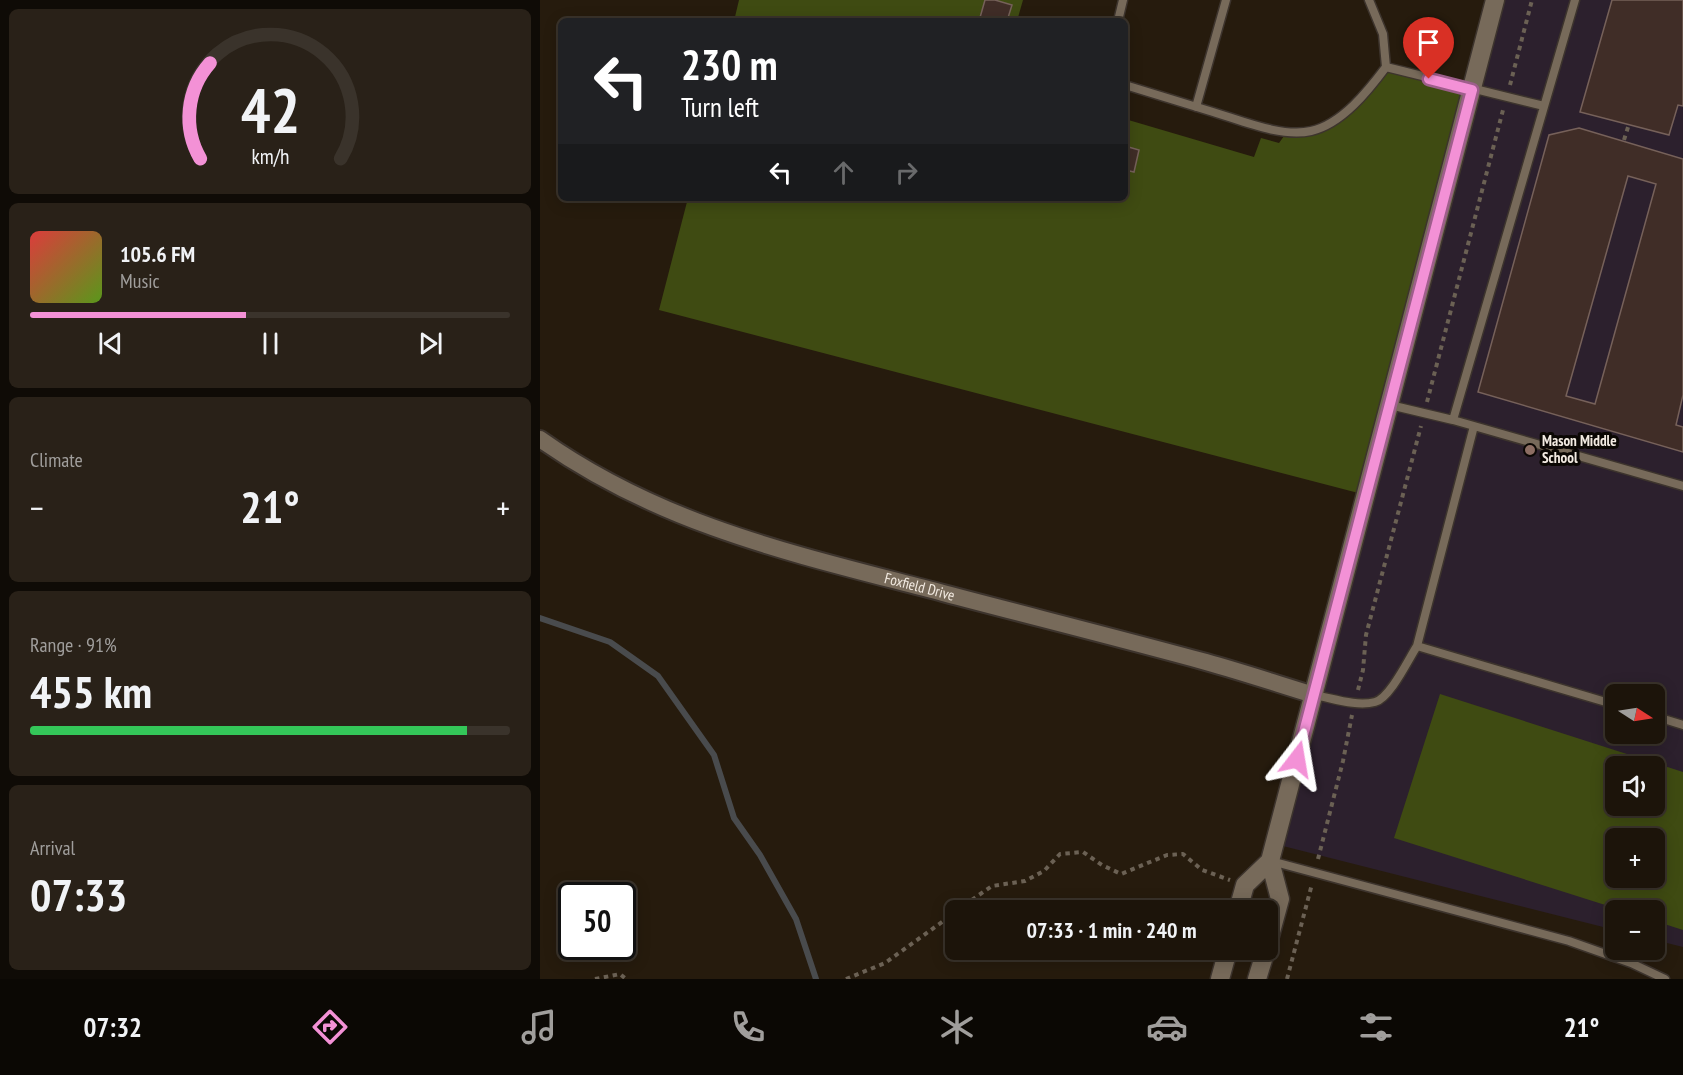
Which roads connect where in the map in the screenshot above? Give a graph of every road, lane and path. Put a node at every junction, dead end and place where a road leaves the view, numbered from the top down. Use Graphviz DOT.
graph roads {
  1 [pos="1123,0"];
  2 [pos="1226,0"];
  3 [pos="1369,0"];
  4 [pos="1495,0"];
  5 [pos="1532,0"];
  6 [pos="1575,0"];
  7 [pos="1119,18"];
  8 [pos="1386,67"];
  9 [pos="1128,86"];
  10 [pos="1472,90"];
  11 [pos="1507,97"];
  12 [pos="1544,106"];
  13 [pos="1196,107"];
  14 [pos="1629,124"];
  15 [pos="1624,140"];
  16 [pos="1390,405"];
  17 [pos="1425,413"];
  18 [pos="1453,420"];
  19 [pos="1474,426"];
  20 [pos="540,439"];
  21 [pos="1683,486"];
  22 [pos="1417,646"];
  23 [pos="1314,695"];
  24 [pos="1355,702"];
  25 [pos="1605,702"];
  26 [pos="1665,719"];
  27 [pos="1683,724"];
  28 [pos="1270,861"];
  29 [pos="1315,872"];
  30 [pos="1245,885"];
  31 [pos="971,900"];
  32 [pos="1241,900"];
  33 [pos="1278,906"];
  34 [pos="945,919"];
  35 [pos="1225,960"];
  36 [pos="1263,960"];
  37 [pos="595,979"];
  38 [pos="626,979"];
  39 [pos="846,979"];
  40 [pos="1220,979"];
  41 [pos="1257,979"];
  42 [pos="1287,979"];
  43 [pos="1665,979"];
  1 -- 7 [label="lane"];
  2 -- 13 [label="lane"];
  3 -- 8 [label="lane"];
  4 -- 10 [label="main road"];
  5 -- 11 [label="path"];
  6 -- 12 [label="lane"];
  8 -- 10 [label="lane"];
  8 -- 13 [label="lane"];
  9 -- 13 [label="lane"];
  10 -- 11 [label="lane"];
  10 -- 16 [label="main road"];
  11 -- 12 [label="lane"];
  11 -- 17 [label="path"];
  12 -- 18 [label="lane"];
  14 -- 15 [label="path"];
  16 -- 17 [label="lane"];
  16 -- 23 [label="main road"];
  17 -- 18 [label="lane"];
  17 -- 24 [label="path"];
  18 -- 19 [label="lane"];
  19 -- 21 [label="lane"];
  19 -- 22 [label="lane"];
  20 -- 23 [label="street, Foxfield Drive"];
  22 -- 24 [label="lane"];
  22 -- 25 [label="lane"];
  23 -- 24 [label="lane"];
  23 -- 28 [label="main road"];
  24 -- 29 [label="path"];
  26 -- 27 [label="lane"];
  28 -- 29 [label="lane"];
  28 -- 30 [label="main road"];
  28 -- 33 [label="main road"];
  29 -- 42 [label="path"];
  29 -- 43 [label="lane"];
  30 -- 31 [label="path"];
  30 -- 32 [label="main road"];
  34 -- 39 [label="path"];
  35 -- 40 [label="main road"];
  36 -- 41 [label="main road"];
  37 -- 38 [label="path"];
}
